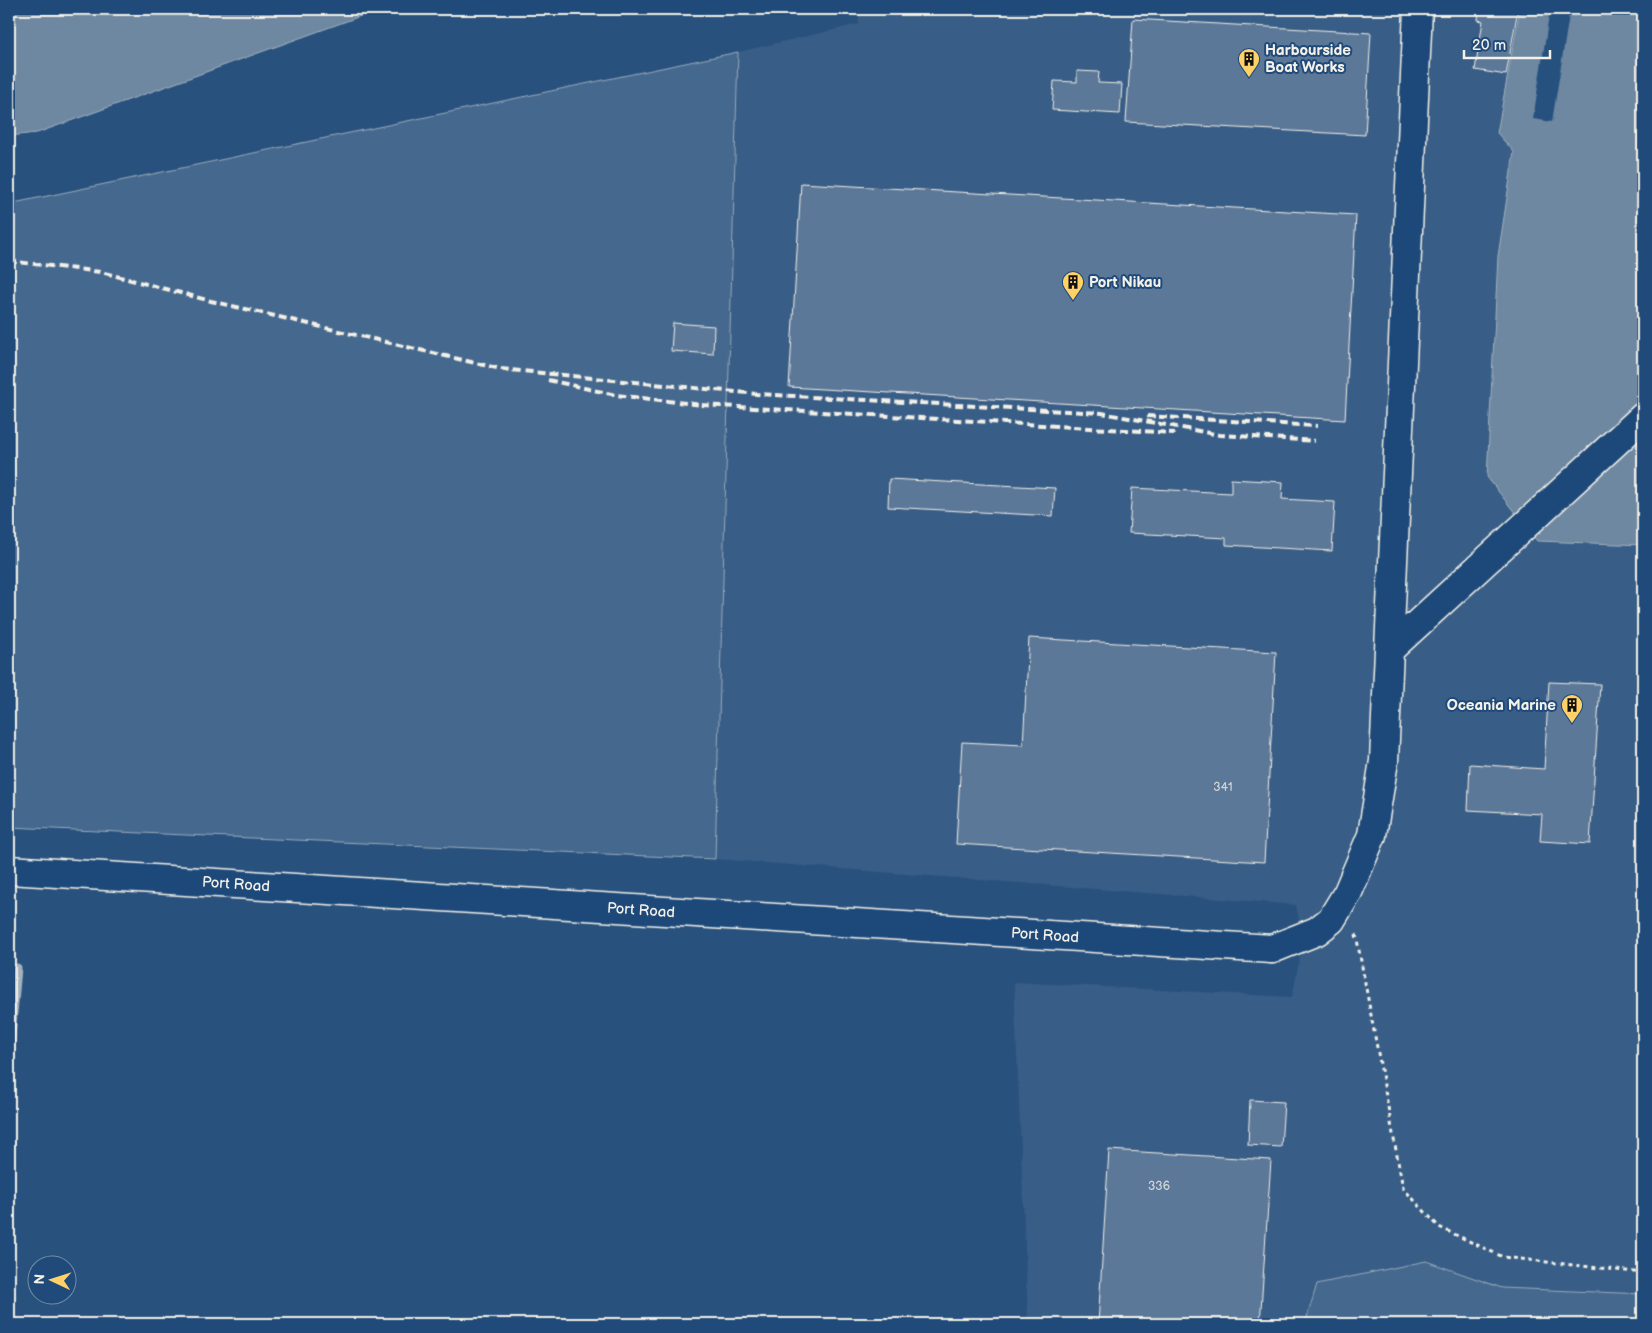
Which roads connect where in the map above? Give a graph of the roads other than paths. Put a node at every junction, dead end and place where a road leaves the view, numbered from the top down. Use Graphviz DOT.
graph roads {
  1 [pos="1418,9"];
  2 [pos="1643,417"];
  3 [pos="1389,650"];
  4 [pos="9,870"];
  1 -- 3 [label="main road"];
  2 -- 3 [label="main road"];
  3 -- 4 [label="main road, Port Road"];
}
